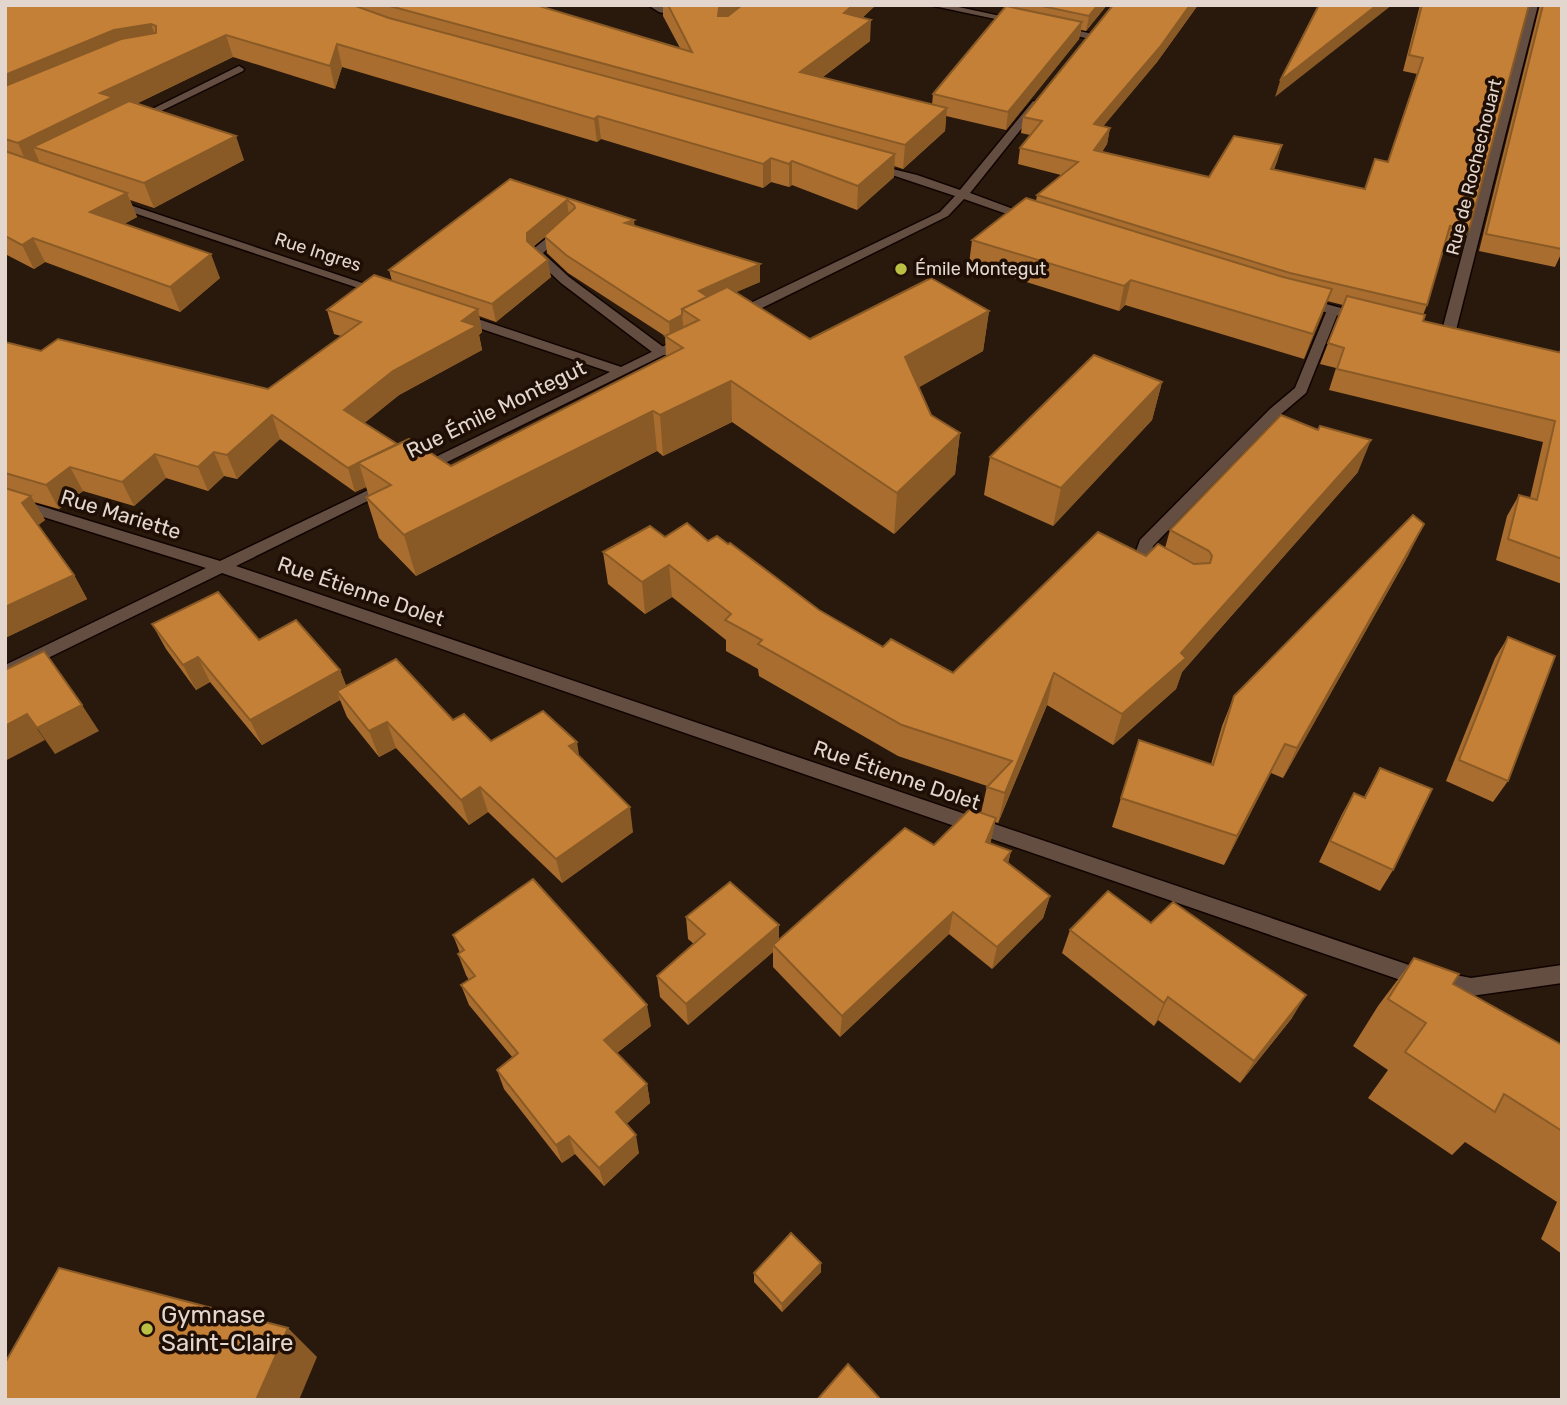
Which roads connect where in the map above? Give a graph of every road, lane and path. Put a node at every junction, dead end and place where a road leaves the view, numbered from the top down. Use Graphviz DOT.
graph roads {
  1 [pos="652,5"];
  2 [pos="933,5"];
  3 [pos="1533,5"];
  4 [pos="695,17"];
  5 [pos="1028,23"];
  6 [pos="1041,25"];
  7 [pos="1099,26"];
  8 [pos="1090,36"];
  9 [pos="1082,46"];
  10 [pos="239,69"];
  11 [pos="1041,98"];
  12 [pos="126,124"];
  13 [pos="860,162"];
  14 [pos="962,194"];
  15 [pos="103,199"];
  16 [pos="1034,220"];
  17 [pos="569,224"];
  18 [pos="399,297"];
  19 [pos="1294,299"];
  20 [pos="1333,310"];
  21 [pos="451,314"];
  22 [pos="723,322"];
  23 [pos="1381,322"];
  24 [pos="698,334"];
  25 [pos="1434,335"];
  26 [pos="1447,338"];
  27 [pos="1460,341"];
  28 [pos="661,352"];
  29 [pos="621,371"];
  30 [pos="5,500"];
  31 [pos="223,568"];
  32 [pos="1169,577"];
  33 [pos="5,673"];
  34 [pos="1562,974"];
  1 -- 4 [label="street"];
  2 -- 5 [label="street"];
  3 -- 26 [label="street, Rue de Rochechouart"];
  6 -- 8 [label="street"];
  7 -- 8 [label="street"];
  8 -- 9 [label="street"];
  10 -- 12 [label="street"];
  11 -- 14 [label="street"];
  13 -- 14 [label="street"];
  14 -- 16 [label="street"];
  14 -- 22 [label="street"];
  15 -- 18 [label="street, Rue Ingres"];
  17 -- 28 [label="street"];
  19 -- 20 [label="street"];
  20 -- 23 [label="street"];
  20 -- 32 [label="street"];
  21 -- 29 [label="street"];
  24 -- 28 [label="street, Rue Émile Montegut"];
  25 -- 26 [label="street"];
  26 -- 27 [label="street"];
  28 -- 29 [label="street, Rue Émile Montegut"];
  29 -- 31 [label="street, Rue Émile Montegut"];
  30 -- 31 [label="street, Rue Mariette"];
  31 -- 33 [label="street, Rue Émile Montegut"];
  31 -- 34 [label="street, Rue Étienne Dolet"];
}
